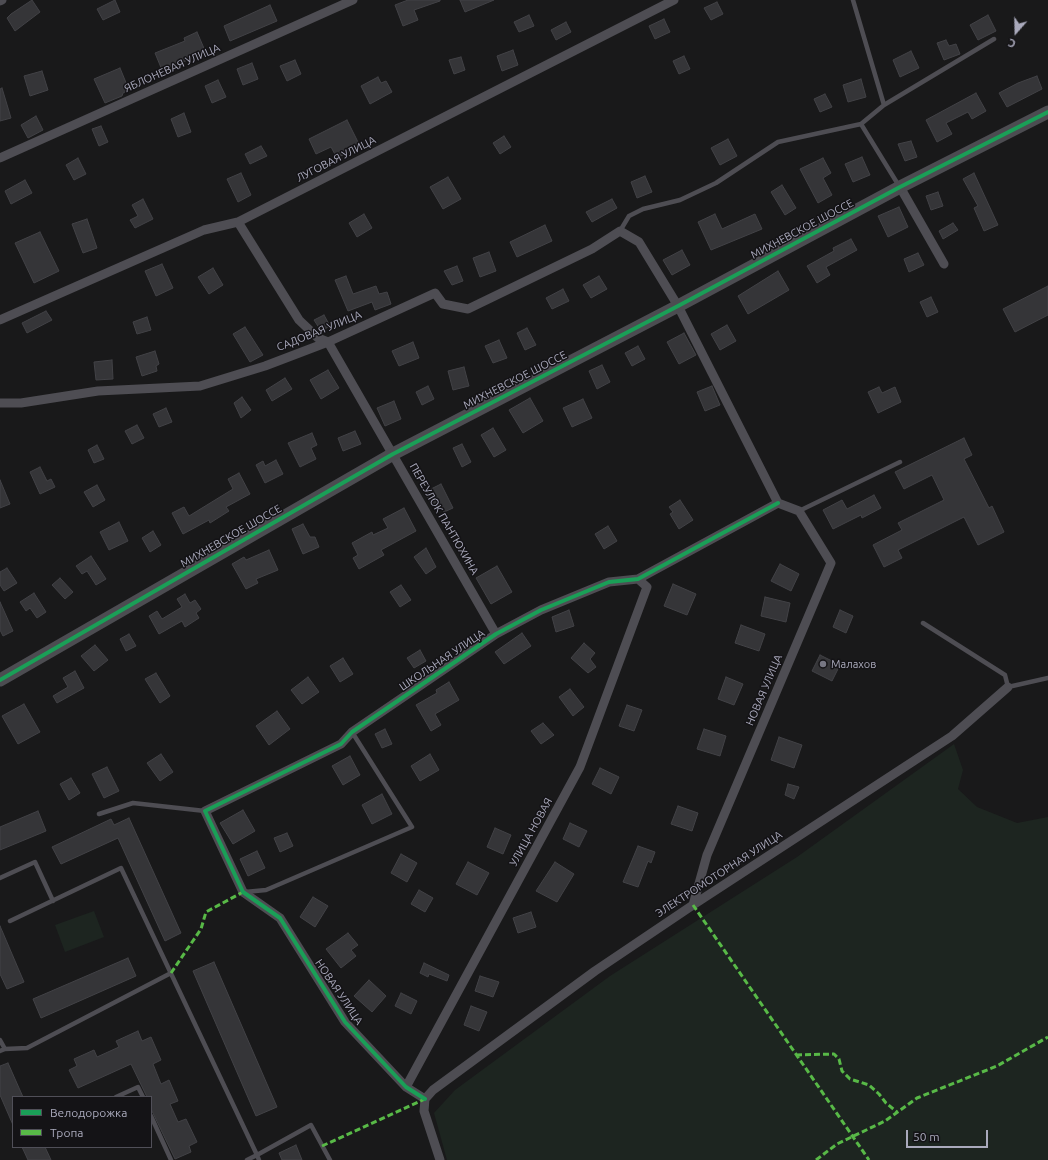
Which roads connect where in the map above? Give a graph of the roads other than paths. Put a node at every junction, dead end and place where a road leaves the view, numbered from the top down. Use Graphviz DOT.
graph roads {
  1 [pos="353,0"];
  2 [pos="674,0"];
  3 [pos="853,0"];
  4 [pos="994,39"];
  5 [pos="884,105"];
  6 [pos="1048,112"];
  7 [pos="860,124"];
  8 [pos="0,158"];
  9 [pos="900,187"];
  10 [pos="238,222"];
  11 [pos="620,231"];
  12 [pos="944,264"];
  13 [pos="678,306"];
  14 [pos="0,320"];
  15 [pos="328,342"];
  16 [pos="0,402"];
  17 [pos="393,454"];
  18 [pos="900,462"];
  19 [pos="778,503"];
  20 [pos="799,511"];
  21 [pos="638,579"];
  22 [pos="923,623"];
  23 [pos="496,634"];
  24 [pos="1048,678"];
  25 [pos="0,680"];
  26 [pos="1008,687"];
  27 [pos="352,732"];
  28 [pos="205,810"];
  29 [pos="99,814"];
  30 [pos="0,878"];
  31 [pos="243,892"];
  32 [pos="53,900"];
  33 [pos="692,905"];
  34 [pos="10,921"];
  35 [pos="171,973"];
  36 [pos="0,1040"];
  37 [pos="2,1050"];
  38 [pos="406,1087"];
  39 [pos="118,1096"];
  40 [pos="142,1096"];
  41 [pos="425,1099"];
  42 [pos="152,1118"];
  43 [pos="258,1158"];
  44 [pos="171,1160"];
  45 [pos="247,1160"];
  46 [pos="330,1160"];
  47 [pos="440,1160"];
  1 -- 8 [label="street, ЯБЛОНЕВАЯ УЛИЦА"];
  2 -- 10 [label="street, ЛУГОВАЯ УЛИЦА"];
  3 -- 5 [label="lane"];
  4 -- 5 [label="lane"];
  5 -- 7 [label="lane"];
  6 -- 9 [label="street, МИХНЕВСКОЕ ШОССЕ"];
  7 -- 9 [label="lane"];
  7 -- 11 [label="lane"];
  9 -- 12 [label="street"];
  9 -- 13 [label="street, МИХНЕВСКОЕ ШОССЕ"];
  10 -- 14 [label="street, ЛУГОВАЯ УЛИЦА"];
  10 -- 15 [label="street, ПЕРЕУЛОК ПАНТЮХИНА"];
  11 -- 13 [label="street"];
  11 -- 15 [label="street, САДОВАЯ УЛИЦА"];
  13 -- 17 [label="street, МИХНЕВСКОЕ ШОССЕ"];
  13 -- 19 [label="street"];
  15 -- 16 [label="street, САДОВАЯ УЛИЦА"];
  15 -- 17 [label="street, ПЕРЕУЛОК ПАНТЮХИНА"];
  17 -- 23 [label="street, ПЕРЕУЛОК ПАНТЮХИНА"];
  17 -- 25 [label="street, МИХНЕВСКОЕ ШОССЕ"];
  18 -- 20 [label="lane"];
  19 -- 20 [label="street"];
  19 -- 21 [label="street, ШКОЛЬНАЯ УЛИЦА"];
  20 -- 33 [label="street, НОВАЯ УЛИЦА"];
  21 -- 23 [label="street, ШКОЛЬНАЯ УЛИЦА"];
  21 -- 38 [label="street, УЛИЦА НОВАЯ"];
  22 -- 26 [label="lane"];
  23 -- 27 [label="street, ШКОЛЬНАЯ УЛИЦА"];
  24 -- 26 [label="lane"];
  26 -- 33 [label="street, ЭЛЕКТРОМОТОРНАЯ УЛИЦА"];
  27 -- 28 [label="street, ШКОЛЬНАЯ УЛИЦА"];
  27 -- 31 [label="lane"];
  28 -- 29 [label="lane"];
  28 -- 31 [label="street"];
  30 -- 32 [label="lane"];
  31 -- 38 [label="street, НОВАЯ УЛИЦА"];
  32 -- 34 [label="lane"];
  32 -- 35 [label="lane"];
  33 -- 41 [label="street, ЭЛЕКТРОМОТОРНАЯ УЛИЦА"];
  35 -- 37 [label="lane"];
  35 -- 43 [label="lane"];
  36 -- 37 [label="lane"];
  38 -- 41 [label="street, НОВАЯ УЛИЦА"];
  39 -- 40 [label="lane"];
  41 -- 47 [label="street"];
  42 -- 44 [label="lane"];
  43 -- 45 [label="lane"];
  43 -- 46 [label="lane"];
}
